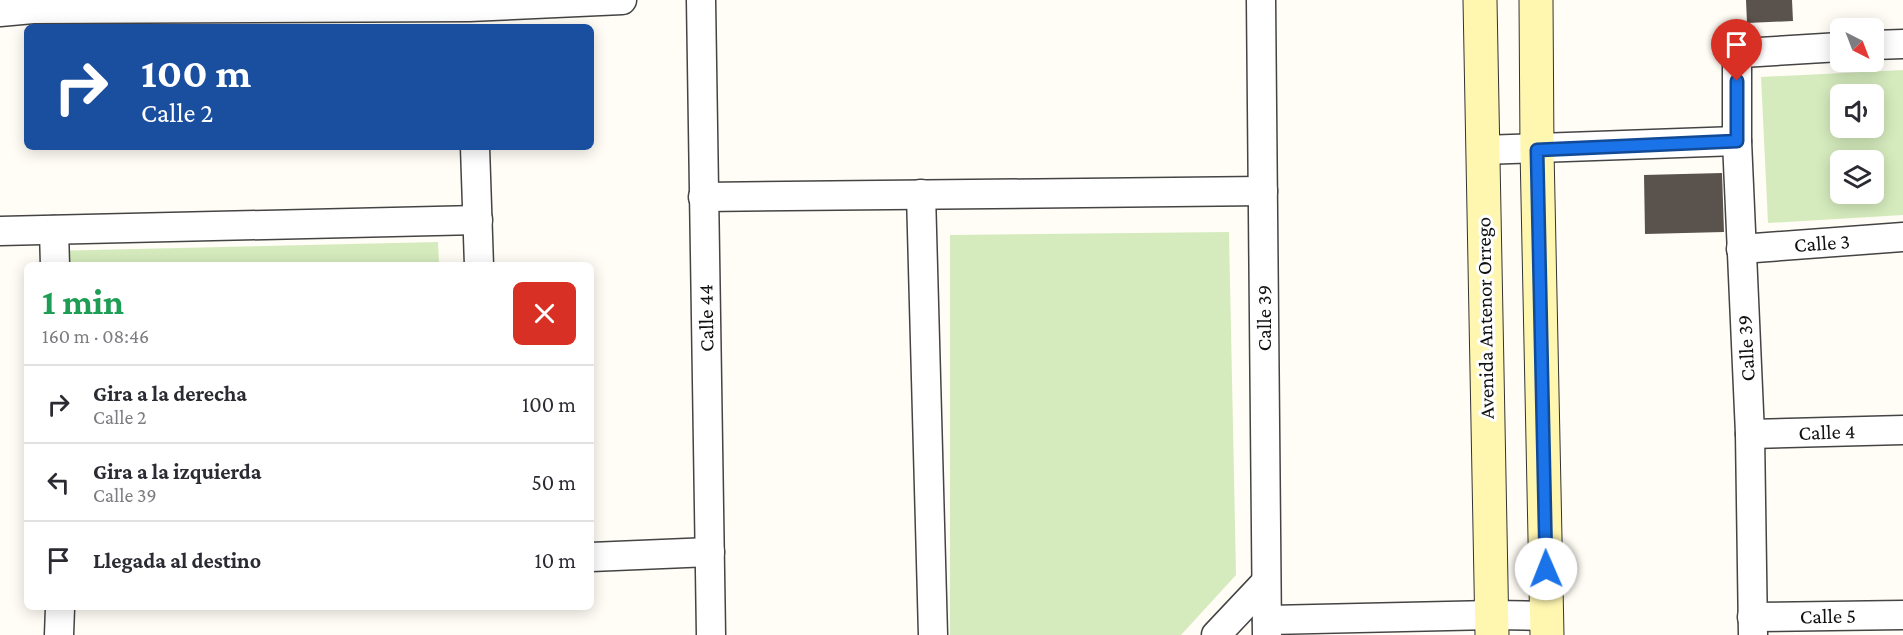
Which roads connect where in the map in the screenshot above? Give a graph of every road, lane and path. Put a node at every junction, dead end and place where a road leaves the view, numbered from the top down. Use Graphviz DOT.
graph roads {
  1 [pos="622,0"];
  2 [pos="700,0"];
  3 [pos="1261,0"];
  4 [pos="1480,0"];
  5 [pos="1536,0"];
  6 [pos="33,4"];
  7 [pos="267,4"];
  8 [pos="469,11"];
  9 [pos="0,12"];
  10 [pos="1903,44"];
  11 [pos="1884,45"];
  12 [pos="1830,48"];
  13 [pos="1737,141"];
  14 [pos="475,150"];
  15 [pos="1482,150"];
  16 [pos="1537,150"];
  17 [pos="1263,191"];
  18 [pos="921,194"];
  19 [pos="703,197"];
  20 [pos="478,220"];
  21 [pos="54,230"];
  22 [pos="0,231"];
  23 [pos="1903,237"];
  24 [pos="1741,249"];
  25 [pos="55,262"];
  26 [pos="479,262"];
  27 [pos="1903,430"];
  28 [pos="1750,434"];
  29 [pos="710,552"];
  30 [pos="594,557"];
  31 [pos="1266,582"];
  32 [pos="60,610"];
  33 [pos="1903,615"];
  34 [pos="1492,625"];
  35 [pos="1547,625"];
  36 [pos="1753,626"];
  37 [pos="1267,627"];
  38 [pos="59,635"];
  39 [pos="711,635"];
  40 [pos="933,635"];
  41 [pos="1216,635"];
  1 -- 8 [label="street"];
  2 -- 19 [label="street, Calle 44"];
  3 -- 17 [label="street, Calle 39"];
  4 -- 15 [label="street, Avenida Antenor Orrego"];
  5 -- 16 [label="street"];
  6 -- 7 [label="street"];
  6 -- 9 [label="street"];
  7 -- 8 [label="street"];
  10 -- 11 [label="street"];
  12 -- 13 [label="street, Calle 39"];
  13 -- 16 [label="street"];
  13 -- 24 [label="street, Calle 39"];
  14 -- 20 [label="street"];
  15 -- 16 [label="street"];
  15 -- 34 [label="street, Avenida Antenor Orrego"];
  16 -- 35 [label="street"];
  17 -- 18 [label="street"];
  17 -- 31 [label="street, Calle 39"];
  18 -- 19 [label="street"];
  18 -- 40 [label="street"];
  19 -- 29 [label="street, Calle 44"];
  20 -- 21 [label="street"];
  20 -- 26 [label="street"];
  21 -- 22 [label="street"];
  21 -- 25 [label="street"];
  23 -- 24 [label="street, Calle 3"];
  24 -- 28 [label="street, Calle 39"];
  27 -- 28 [label="street, Calle 4"];
  28 -- 36 [label="street, Calle 39"];
  29 -- 30 [label="street"];
  29 -- 39 [label="street, Calle 44"];
  31 -- 37 [label="street, Calle 39"];
  31 -- 41 [label="street"];
  32 -- 38 [label="street"];
  33 -- 36 [label="street, Calle 5"];
  34 -- 35 [label="street"];
  34 -- 37 [label="street"];
}
